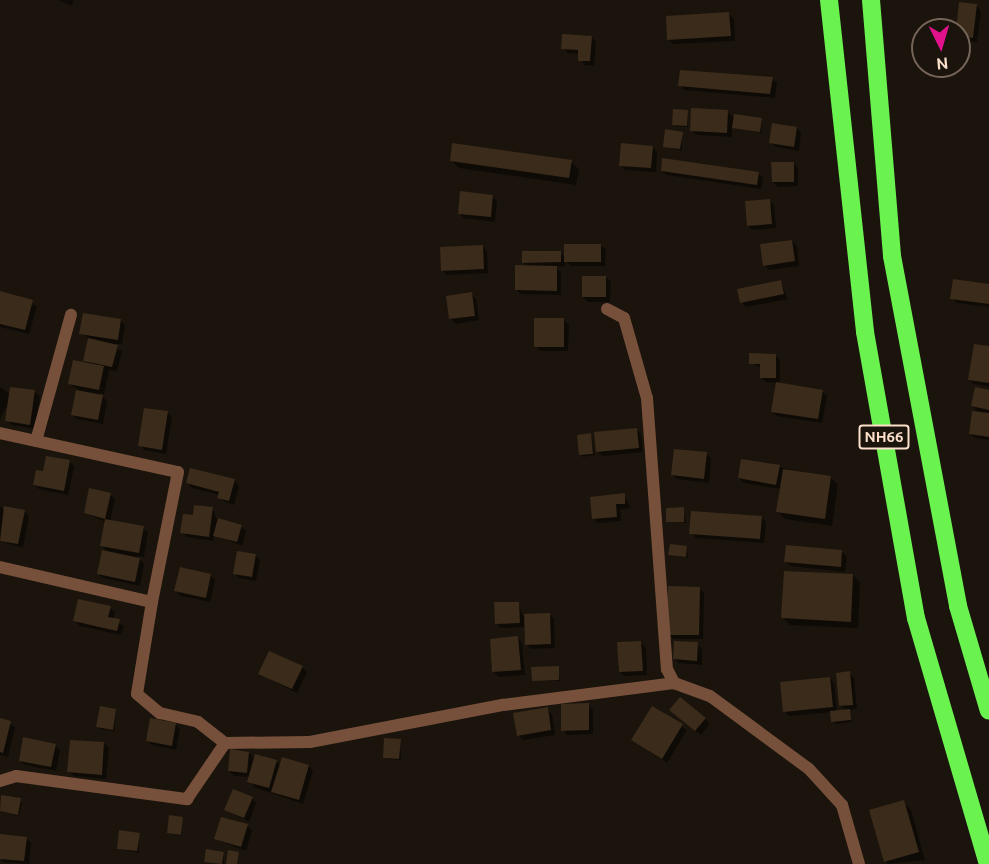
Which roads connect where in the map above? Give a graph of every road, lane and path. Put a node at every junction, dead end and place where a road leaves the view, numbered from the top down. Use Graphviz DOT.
graph roads {
  1 [pos="829,0"];
  2 [pos="871,0"];
  3 [pos="607,309"];
  4 [pos="71,315"];
  5 [pos="0,434"];
  6 [pos="36,441"];
  7 [pos="0,567"];
  8 [pos="152,602"];
  9 [pos="674,683"];
  10 [pos="989,711"];
  11 [pos="225,743"];
  12 [pos="0,781"];
  13 [pos="859,864"];
  14 [pos="988,864"];
  1 -- 14 [label="highway, NH66"];
  2 -- 10 [label="highway, NH66"];
  3 -- 9 [label="street"];
  4 -- 6 [label="street"];
  5 -- 6 [label="street"];
  6 -- 8 [label="street"];
  7 -- 8 [label="street"];
  8 -- 11 [label="street"];
  9 -- 11 [label="street"];
  9 -- 13 [label="street"];
  11 -- 12 [label="street"];
}
